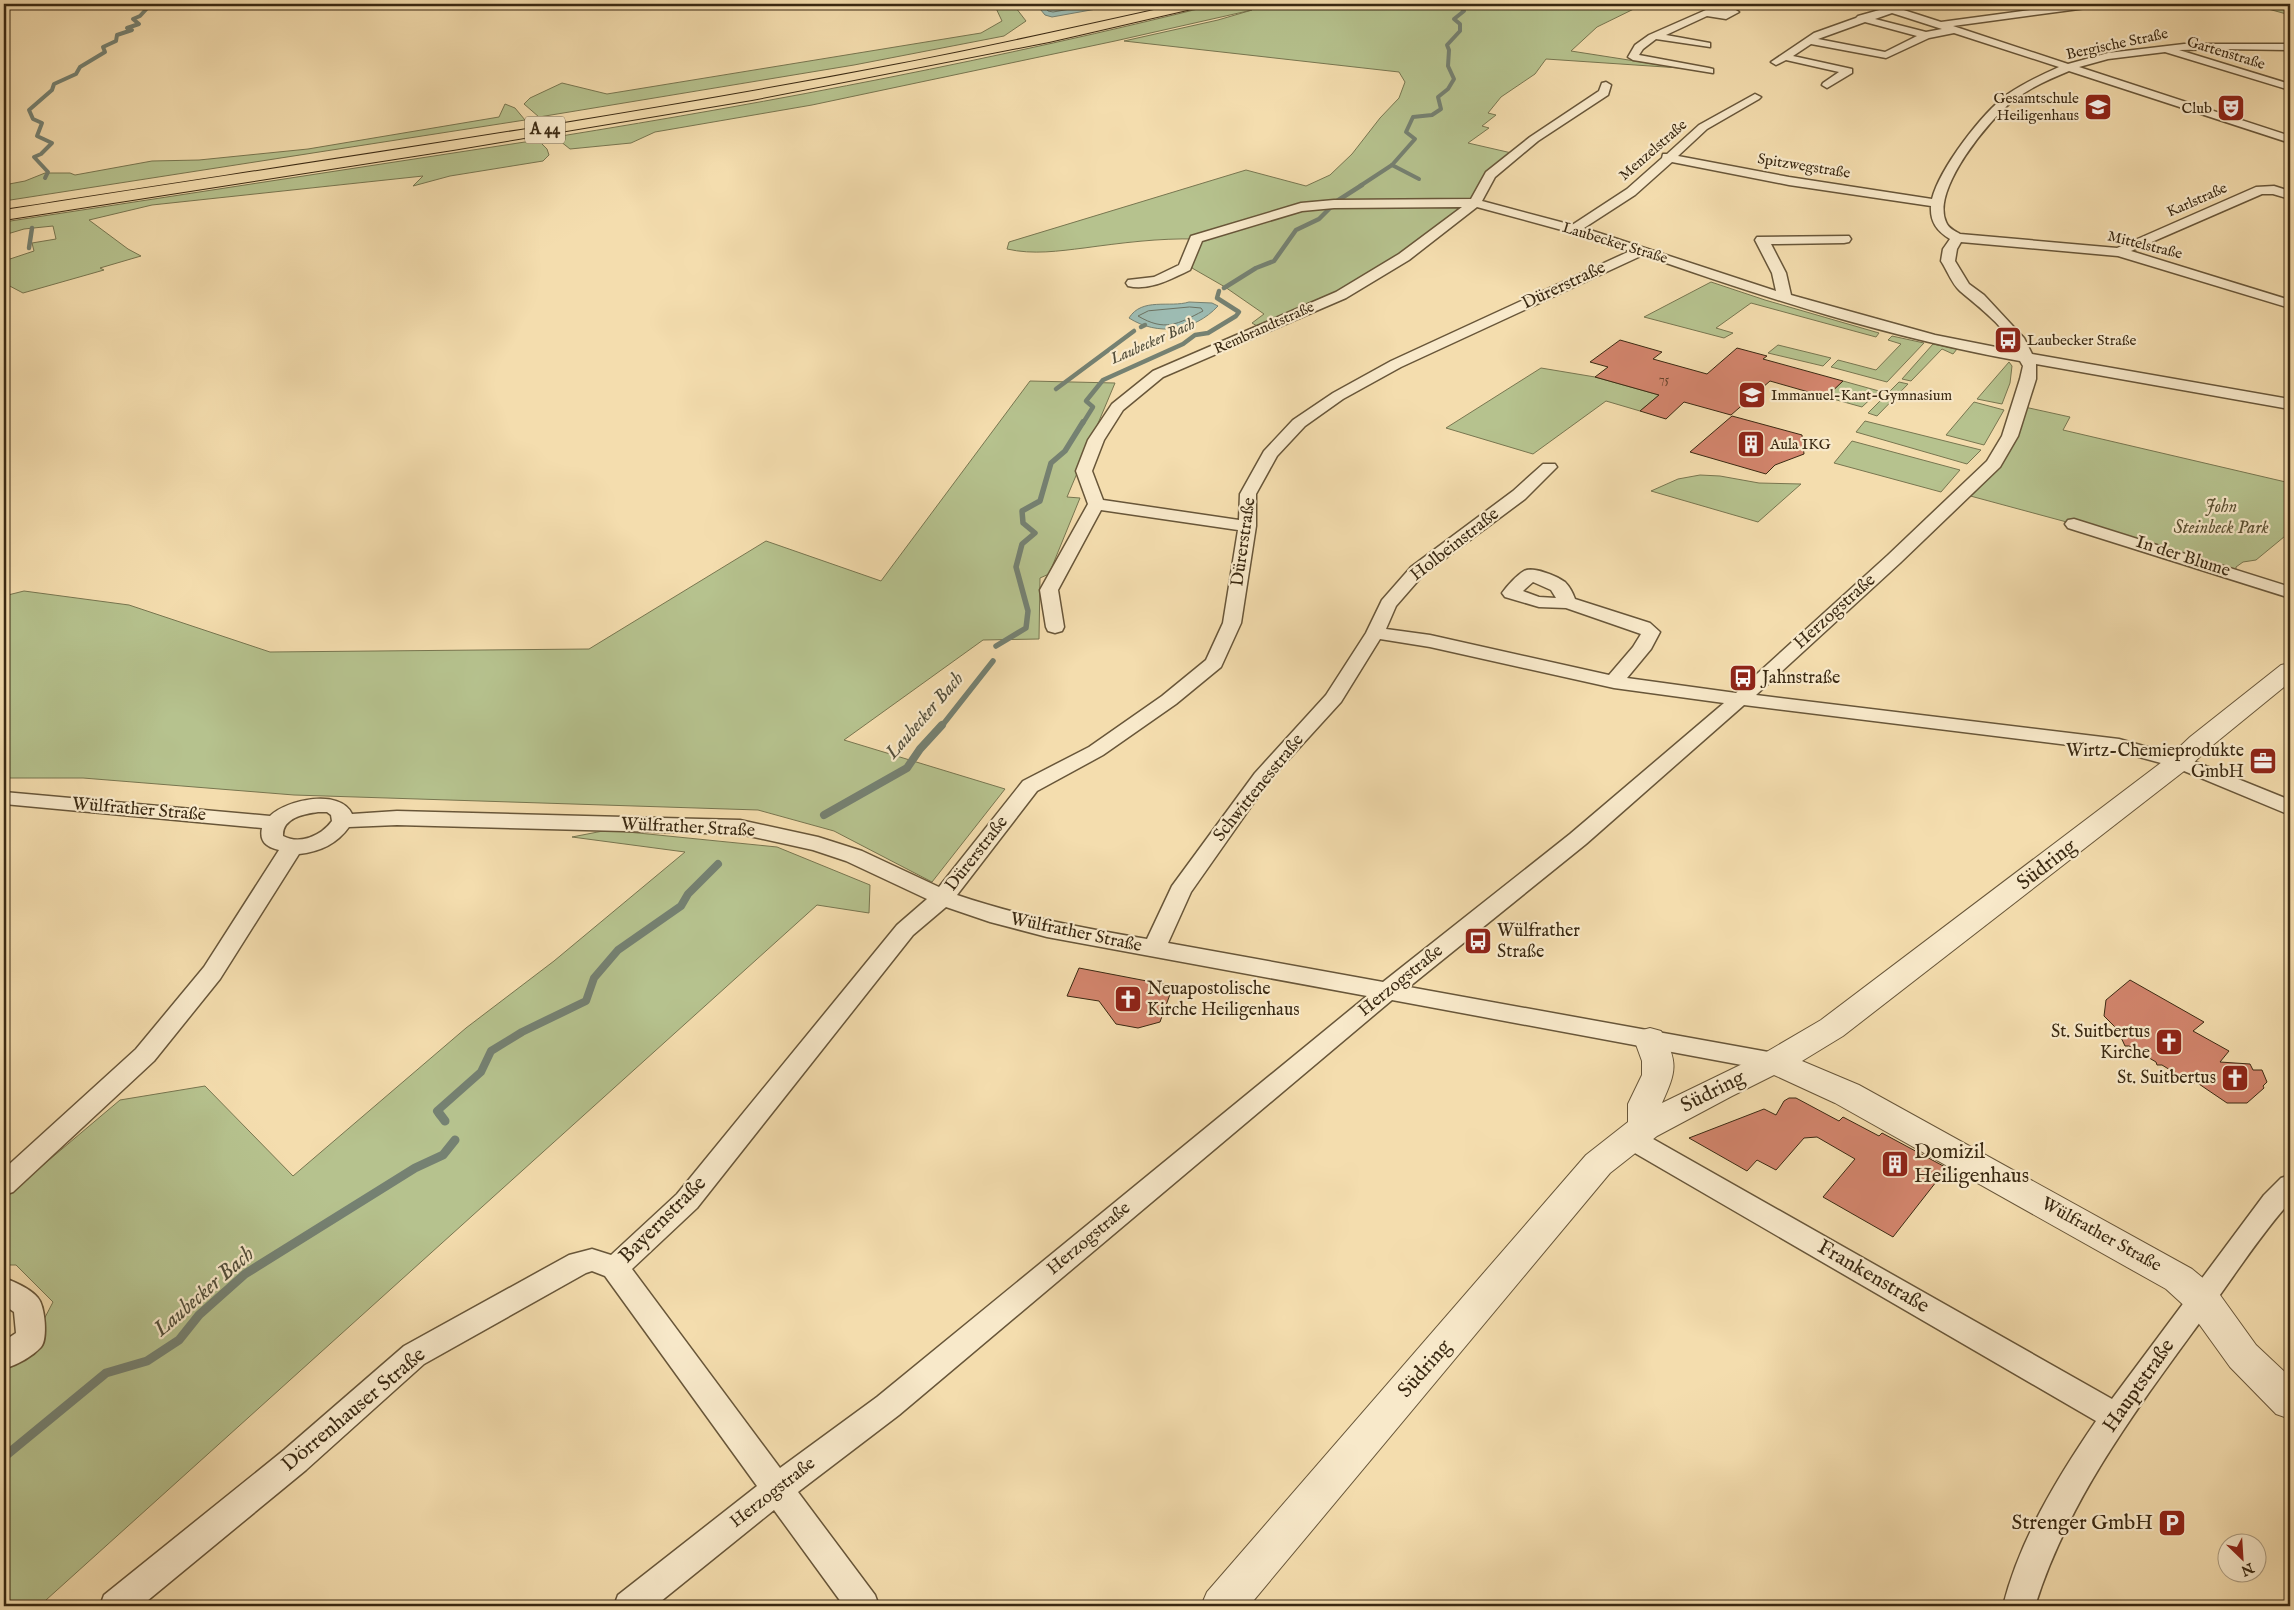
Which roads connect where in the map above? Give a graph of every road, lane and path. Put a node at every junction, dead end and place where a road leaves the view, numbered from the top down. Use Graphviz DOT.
graph roads {
  1 [pos="1166,4"];
  2 [pos="1196,4"];
  3 [pos="1876,4"];
  4 [pos="2094,4"];
  5 [pos="1893,9"];
  6 [pos="1738,10"];
  7 [pos="1861,18"];
  8 [pos="1940,25"];
  9 [pos="1954,30"];
  10 [pos="1926,35"];
  11 [pos="1655,36"];
  12 [pos="1810,41"];
  13 [pos="1706,46"];
  14 [pos="2290,47"];
  15 [pos="2160,48"];
  16 [pos="2068,68"];
  17 [pos="1709,71"];
  18 [pos="1827,85"];
  19 [pos="1606,86"];
  20 [pos="2287,86"];
  21 [pos="1755,97"];
  22 [pos="2290,140"];
  23 [pos="1667,158"];
  24 [pos="2290,195"];
  25 [pos="1937,203"];
  26 [pos="1475,204"];
  27 [pos="4,206"];
  28 [pos="4,215"];
  29 [pos="1574,229"];
  30 [pos="1958,238"];
  31 [pos="1844,239"];
  32 [pos="1642,250"];
  33 [pos="2120,252"];
  34 [pos="1133,283"];
  35 [pos="1784,297"];
  36 [pos="2290,304"];
  37 [pos="2027,357"];
  38 [pos="2290,404"];
  39 [pos="1549,467"];
  40 [pos="1096,504"];
  41 [pos="2074,524"];
  42 [pos="1247,526"];
  43 [pos="2290,593"];
  44 [pos="1567,602"];
  45 [pos="1055,627"];
  46 [pos="1375,633"];
  47 [pos="2290,670"];
  48 [pos="1614,682"];
  49 [pos="1738,700"];
  50 [pos="2179,762"];
  51 [pos="4,798"];
  52 [pos="2290,808"];
  53 [pos="343,821"];
  54 [pos="275,823"];
  55 [pos="292,848"];
  56 [pos="943,898"];
  57 [pos="1154,949"];
  58 [pos="1388,991"];
  59 [pos="1650,1039"];
  60 [pos="1774,1062"];
  61 [pos="1637,1133"];
  62 [pos="4,1185"];
  63 [pos="2290,1185"];
  64 [pos="615,1268"];
  65 [pos="4,1290"];
  66 [pos="2202,1299"];
  67 [pos="4,1357"];
  68 [pos="2290,1402"];
  69 [pos="2116,1417"];
  70 [pos="777,1488"];
  71 [pos="116,1606"];
  72 [pos="630,1606"];
  73 [pos="863,1606"];
  74 [pos="1222,1606"];
  75 [pos="2020,1606"];
  1 -- 27 [label="highway, A 44"];
  2 -- 28 [label="highway, A 44"];
  3 -- 5 [label="street"];
  4 -- 8 [label="street"];
  5 -- 7 [label="street"];
  5 -- 8 [label="street"];
  6 -- 11 [label="street"];
  7 -- 10 [label="street"];
  7 -- 12 [label="street"];
  8 -- 9 [label="street"];
  9 -- 10 [label="street"];
  9 -- 16 [label="street"];
  10 -- 12 [label="street"];
  11 -- 13 [label="street"];
  11 -- 17 [label="street"];
  12 -- 18 [label="street"];
  14 -- 15 [label="street, Bergische Straße"];
  15 -- 16 [label="street, Bergische Straße"];
  15 -- 20 [label="street, Gartenstraße"];
  16 -- 22 [label="street"];
  16 -- 25 [label="street, Bergische Straße"];
  19 -- 26 [label="street, Rembrandtstraße"];
  21 -- 23 [label="street, Menzelstraße"];
  23 -- 25 [label="street, Spitzwegstraße"];
  23 -- 29 [label="street, Menzelstraße"];
  24 -- 33 [label="street, Karlstraße"];
  25 -- 30 [label="street"];
  26 -- 29 [label="street, Laubecker Straße"];
  26 -- 34 [label="street, Laubecker Straße"];
  26 -- 40 [label="street, Rembrandtstraße"];
  29 -- 32 [label="street, Laubecker Straße"];
  30 -- 33 [label="street, Mittelstraße"];
  30 -- 37 [label="street"];
  31 -- 35 [label="street"];
  32 -- 35 [label="street, Laubecker Straße"];
  32 -- 42 [label="street, Dürerstraße"];
  33 -- 36 [label="street, Mittelstraße"];
  35 -- 37 [label="street, Laubecker Straße"];
  37 -- 38 [label="street, Laubecker Straße"];
  37 -- 49 [label="street, Herzogstraße"];
  39 -- 46 [label="street, Holbeinstraße"];
  40 -- 42 [label="street"];
  40 -- 45 [label="street"];
  41 -- 43 [label="street, In der Blume"];
  42 -- 56 [label="street, Dürerstraße"];
  44 -- 48 [label="street"];
  46 -- 48 [label="street"];
  46 -- 57 [label="street, Schwittenesstraße"];
  47 -- 50 [label="street, Südring"];
  48 -- 49 [label="street"];
  49 -- 50 [label="street"];
  49 -- 58 [label="street, Herzogstraße"];
  50 -- 52 [label="street"];
  50 -- 60 [label="street, Südring"];
  51 -- 54 [label="street, Wülfrather Straße"];
  53 -- 54 [label="street"];
  53 -- 55 [label="street"];
  53 -- 56 [label="street, Wülfrather Straße"];
  54 -- 55 [label="street"];
  55 -- 62 [label="street"];
  56 -- 57 [label="street, Wülfrather Straße"];
  56 -- 64 [label="street, Bayernstraße"];
  57 -- 58 [label="street, Wülfrather Straße"];
  58 -- 59 [label="street, Wülfrather Straße"];
  58 -- 70 [label="street, Herzogstraße"];
  59 -- 60 [label="street, Wülfrather Straße"];
  59 -- 61 [label="street"];
  60 -- 61 [label="street, Südring"];
  60 -- 66 [label="street, Wülfrather Straße"];
  61 -- 69 [label="street, Frankenstraße"];
  61 -- 74 [label="street, Südring"];
  63 -- 66 [label="street, Hauptstraße"];
  64 -- 70 [label="street, Bayernstraße"];
  64 -- 71 [label="street, Dörrenhauser Straße"];
  65 -- 67 [label="street"];
  66 -- 68 [label="street, Wülfrather Straße"];
  66 -- 69 [label="street, Hauptstraße"];
  69 -- 75 [label="street, Hauptstraße"];
  70 -- 72 [label="street, Herzogstraße"];
  70 -- 73 [label="street, Bayernstraße"];
}
